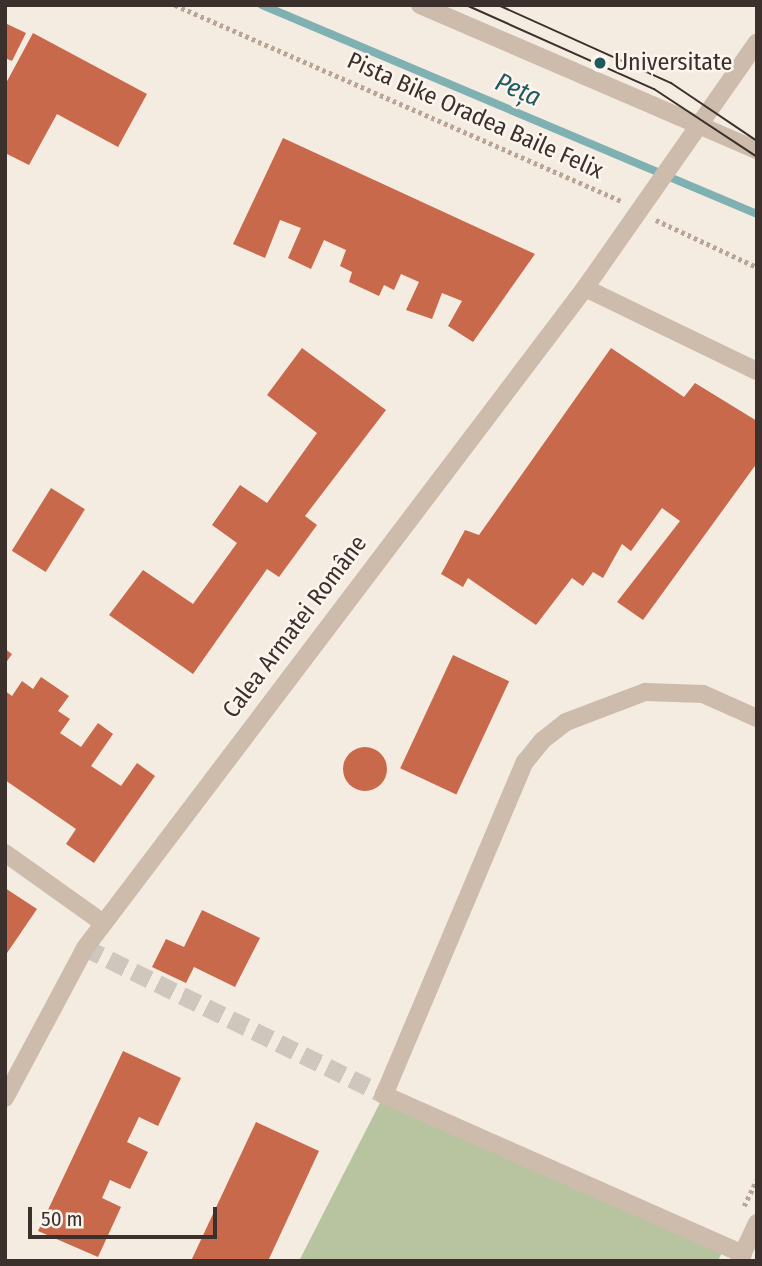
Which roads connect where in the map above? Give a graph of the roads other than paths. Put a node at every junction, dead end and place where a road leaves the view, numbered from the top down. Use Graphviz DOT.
graph roads {
  1 [pos="420,5"];
  2 [pos="757,41"];
  3 [pos="697,131"];
  4 [pos="757,150"];
  5 [pos="585,288"];
  6 [pos="757,371"];
  7 [pos="757,718"];
  8 [pos="5,853"];
  9 [pos="103,923"];
  10 [pos="5,1098"];
  11 [pos="757,1223"];
  12 [pos="741,1257"];
  1 -- 3 [label="street"];
  2 -- 3 [label="street, Calea Armatei Române"];
  3 -- 4 [label="street"];
  3 -- 5 [label="street, Calea Armatei Române"];
  5 -- 6 [label="street"];
  5 -- 9 [label="street, Calea Armatei Române"];
  7 -- 12 [label="street"];
  8 -- 9 [label="street"];
  9 -- 10 [label="street, Calea Armatei Române"];
  11 -- 12 [label="street"];
}
